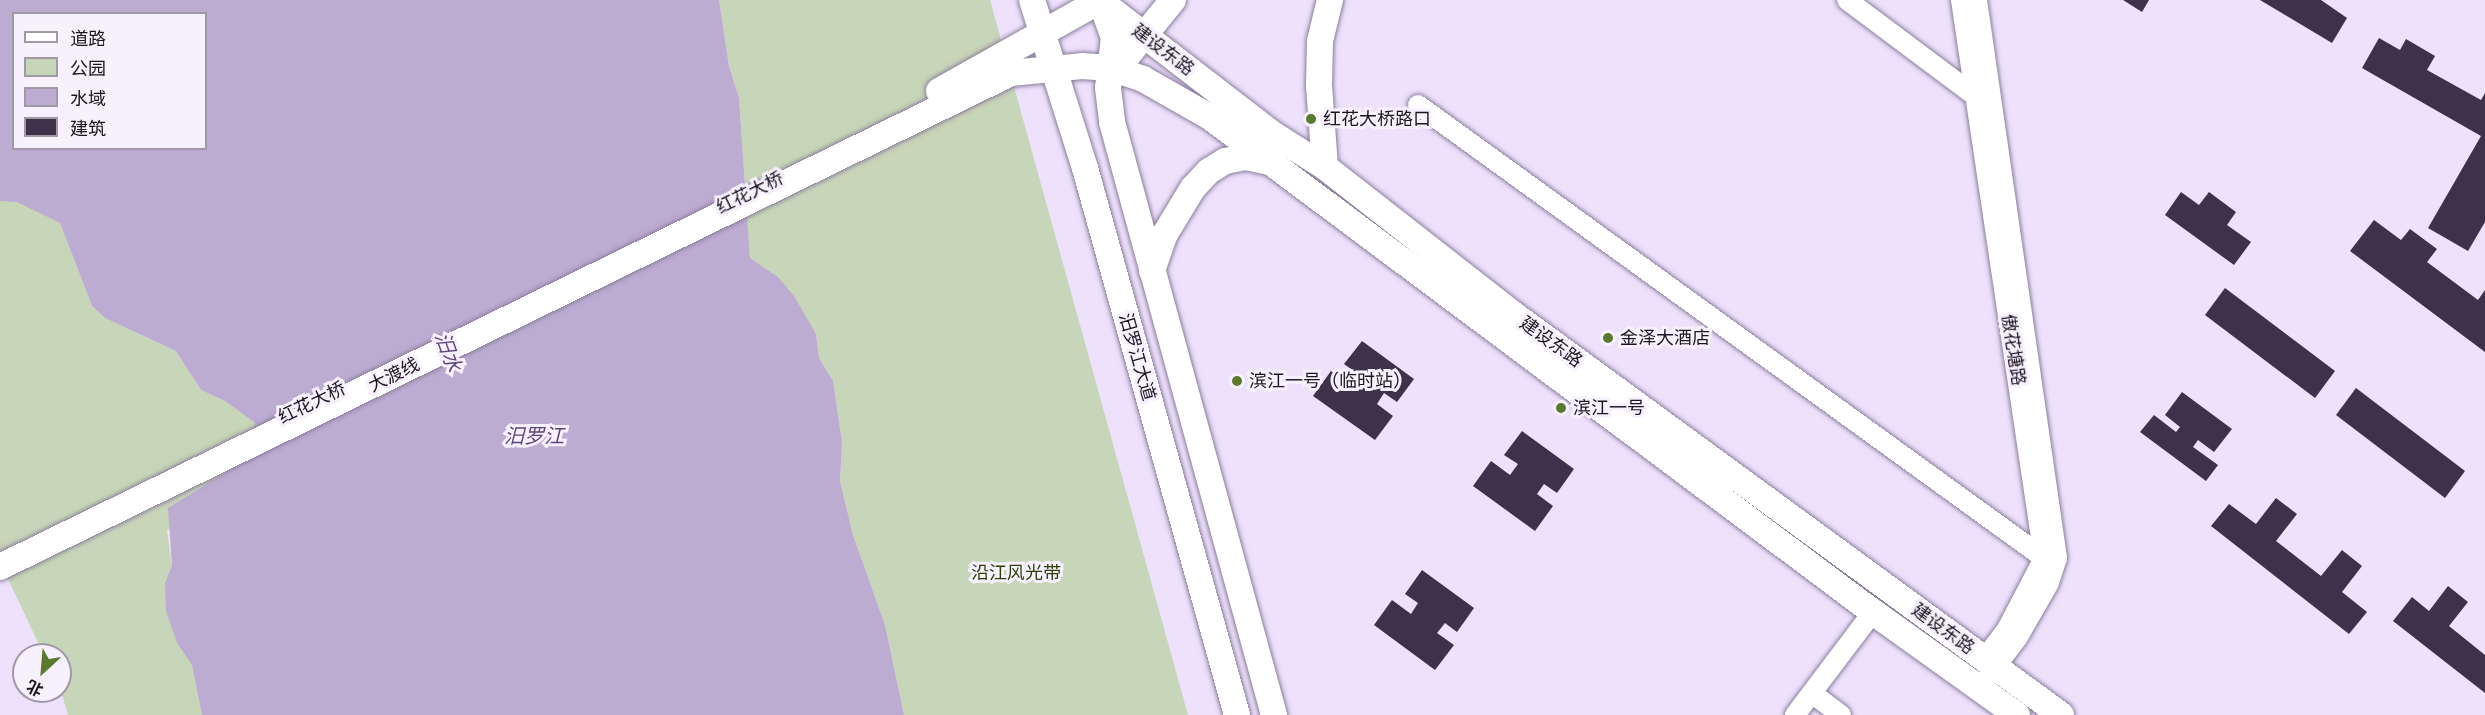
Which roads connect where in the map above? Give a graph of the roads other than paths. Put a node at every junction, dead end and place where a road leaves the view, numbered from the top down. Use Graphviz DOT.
graph roads {
  1 [pos="1032,0"];
  2 [pos="1100,0"];
  3 [pos="1173,0"];
  4 [pos="1330,0"];
  5 [pos="1846,0"];
  6 [pos="1961,0"];
  7 [pos="1977,0"];
  8 [pos="1042,31"];
  9 [pos="1143,33"];
  10 [pos="1053,67"];
  11 [pos="1110,68"];
  12 [pos="1974,95"];
  13 [pos="1418,105"];
  14 [pos="1272,162"];
  15 [pos="820,163"];
  16 [pos="1325,167"];
  17 [pos="1152,270"];
  18 [pos="0,553"];
  19 [pos="2044,558"];
  20 [pos="0,567"];
  21 [pos="1873,612"];
  22 [pos="1982,675"];
  23 [pos="1813,694"];
  24 [pos="1237,715"];
  25 [pos="1274,715"];
  26 [pos="1795,715"];
  27 [pos="1841,715"];
  28 [pos="2017,715"];
  29 [pos="2061,715"];
  1 -- 8 [label="main road, 汨罗江大道"];
  2 -- 8 [label="main road"];
  2 -- 9 [label="main road, 建设东路"];
  2 -- 11 [label="main road, 汨罗江大道"];
  3 -- 9 [label="main road"];
  4 -- 16 [label="main road"];
  5 -- 12 [label="street"];
  6 -- 12 [label="street, 傲花塘路"];
  7 -- 22 [label="street"];
  8 -- 10 [label="main road, 汨罗江大道"];
  8 -- 15 [label="main road"];
  9 -- 11 [label="main road"];
  9 -- 16 [label="main road, 建设东路"];
  10 -- 11 [label="main road, 建设东路"];
  10 -- 15 [label="main road, 建设东路"];
  10 -- 24 [label="main road, 汨罗江大道"];
  11 -- 14 [label="main road, 建设东路"];
  11 -- 17 [label="main road, 汨罗江大道"];
  12 -- 19 [label="street, 傲花塘路"];
  13 -- 19 [label="street"];
  14 -- 17 [label="main road"];
  14 -- 21 [label="main road, 建设东路"];
  15 -- 18 [label="main road, 红花大桥"];
  15 -- 20 [label="main road, 大渡线"];
  16 -- 22 [label="main road, 建设东路"];
  17 -- 25 [label="main road, 汨罗江大道"];
  19 -- 22 [label="street"];
  21 -- 22 [label="main road, 建设东路"];
  21 -- 23 [label="street"];
  22 -- 28 [label="main road, 建设东路"];
  22 -- 29 [label="main road, 建设东路"];
  23 -- 26 [label="street"];
  23 -- 27 [label="street"];
}
